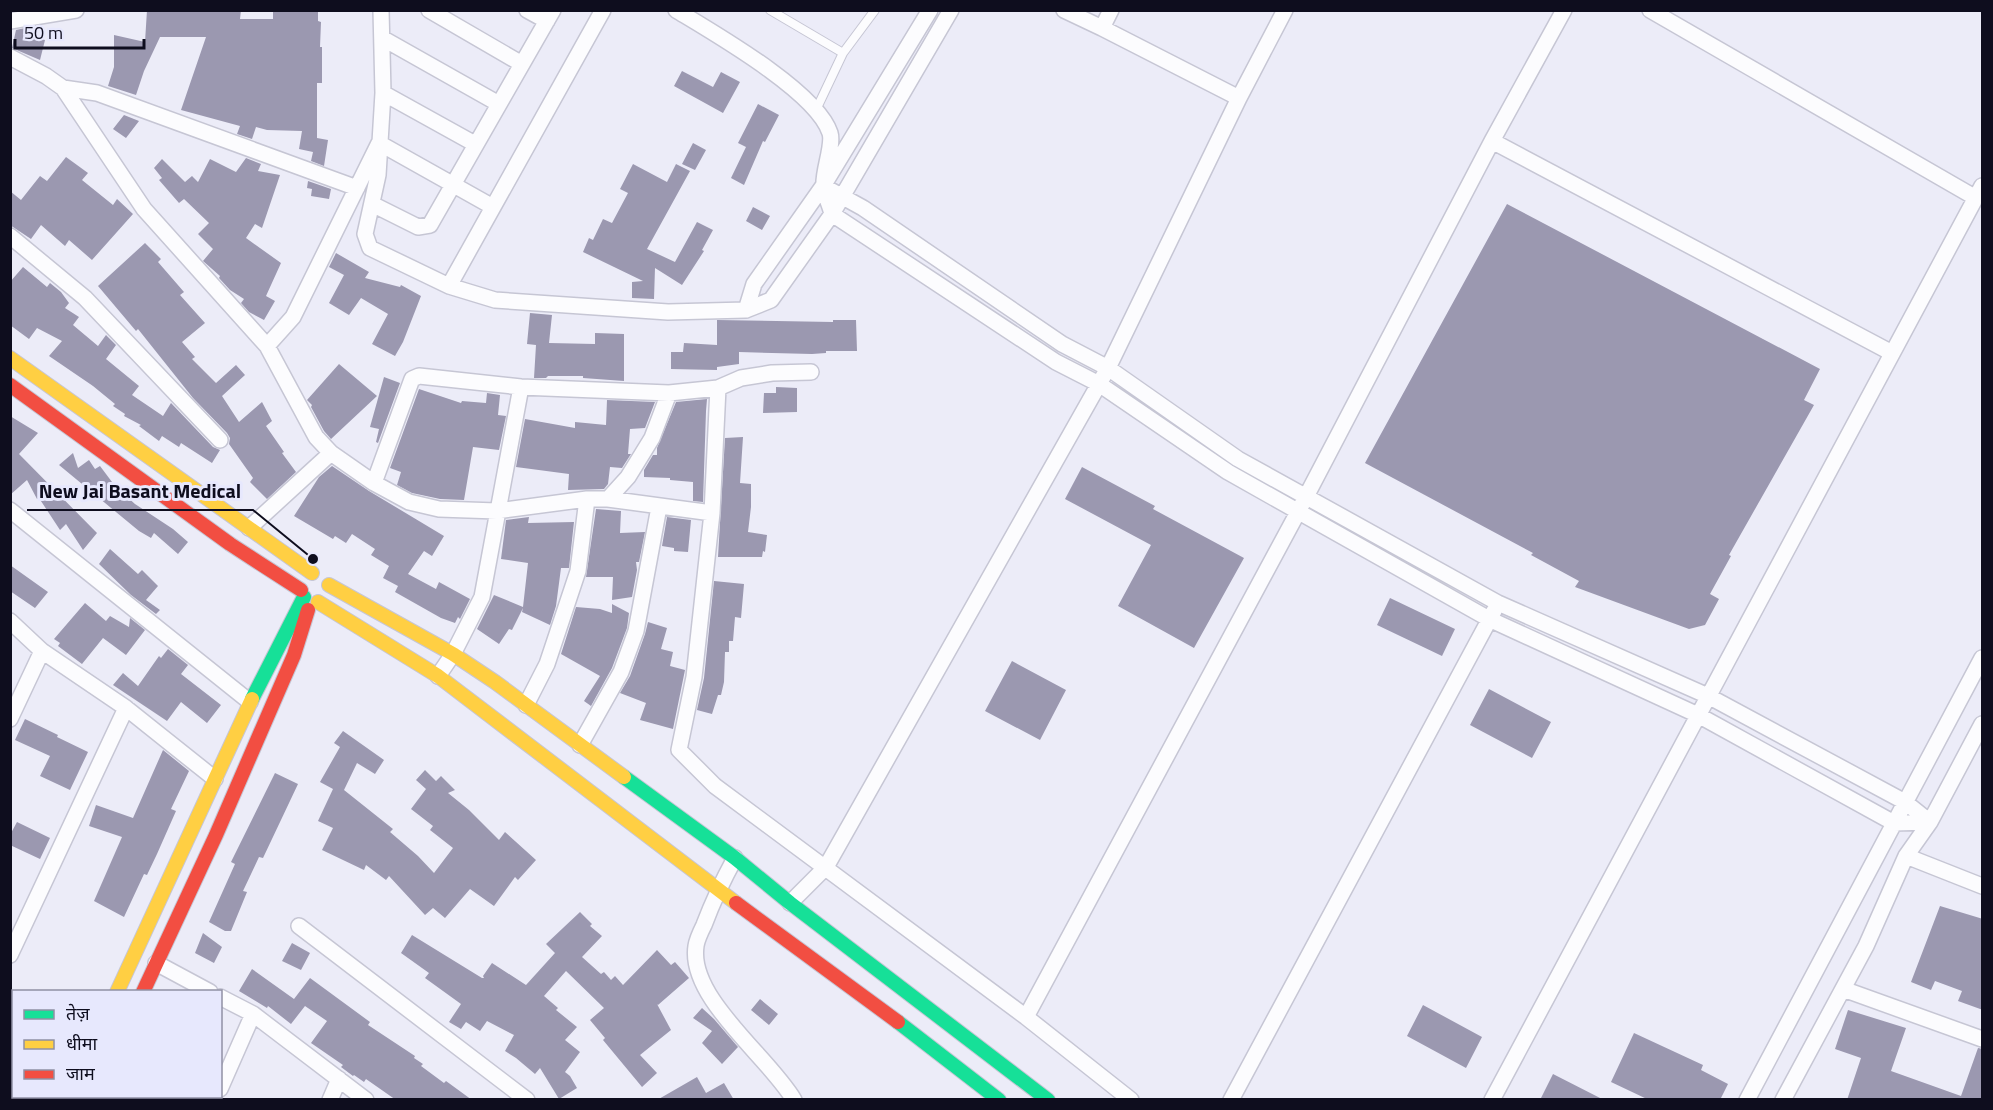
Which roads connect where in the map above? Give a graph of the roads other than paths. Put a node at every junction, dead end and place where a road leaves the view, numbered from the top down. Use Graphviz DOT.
graph roads {
  1 [pos="76,10"];
  2 [pos="381,10"];
  3 [pos="429,10"];
  4 [pos="527,10"];
  5 [pos="603,10"];
  6 [pos="676,10"];
  7 [pos="770,10"];
  8 [pos="875,10"];
  9 [pos="930,10"];
  10 [pos="951,10"];
  11 [pos="1064,10"];
  12 [pos="1111,10"];
  13 [pos="1285,10"];
  14 [pos="1564,10"];
  15 [pos="1650,10"];
  16 [pos="550,16"];
  17 [pos="10,21"];
  18 [pos="1102,28"];
  19 [pos="382,38"];
  20 [pos="843,53"];
  21 [pos="10,57"];
  22 [pos="522,64"];
  23 [pos="63,88"];
  24 [pos="383,93"];
  25 [pos="1239,98"];
  26 [pos="498,104"];
  27 [pos="816,110"];
  28 [pos="1492,141"];
  29 [pos="379,143"];
  30 [pos="475,144"];
  31 [pos="451,185"];
  32 [pos="823,186"];
  33 [pos="357,188"];
  34 [pos="1979,192"];
  35 [pos="843,196"];
  36 [pos="372,204"];
  37 [pos="493,207"];
  38 [pos="832,214"];
  39 [pos="10,237"];
  40 [pos="449,286"];
  41 [pos="746,309"];
  42 [pos="267,346"];
  43 [pos="1892,353"];
  44 [pos="10,358"];
  45 [pos="1108,368"];
  46 [pos="811,372"];
  47 [pos="1099,384"];
  48 [pos="10,385"];
  49 [pos="521,387"];
  50 [pos="718,388"];
  51 [pos="669,393"];
  52 [pos="220,440"];
  53 [pos="331,453"];
  54 [pos="374,483"];
  55 [pos="1306,497"];
  56 [pos="587,499"];
  57 [pos="608,500"];
  58 [pos="658,507"];
  59 [pos="10,510"];
  60 [pos="497,511"];
  61 [pos="1298,512"];
  62 [pos="712,513"];
  63 [pos="249,528"];
  64 [pos="312,573"];
  65 [pos="329,585"];
  66 [pos="308,598"];
  67 [pos="1498,603"];
  68 [pos="1489,620"];
  69 [pos="10,621"];
  70 [pos="42,651"];
  71 [pos="453,654"];
  72 [pos="1983,658"];
  73 [pos="438,676"];
  74 [pos="1708,696"];
  75 [pos="250,702"];
  76 [pos="526,705"];
  77 [pos="126,708"];
  78 [pos="1698,715"];
  79 [pos="10,719"];
  80 [pos="1983,724"];
  81 [pos="580,745"];
  82 [pos="214,779"];
  83 [pos="1905,802"];
  84 [pos="1930,822"];
  85 [pos="1894,823"];
  86 [pos="1906,856"];
  87 [pos="735,858"];
  88 [pos="826,867"];
  89 [pos="1983,886"];
  90 [pos="717,889"];
  91 [pos="790,903"];
  92 [pos="299,926"];
  93 [pos="10,955"];
  94 [pos="156,963"];
  95 [pos="1843,989"];
  96 [pos="118,990"];
  97 [pos="144,990"];
  98 [pos="206,990"];
  99 [pos="222,998"];
  100 [pos="253,1014"];
  101 [pos="1026,1017"];
  102 [pos="1983,1039"];
  103 [pos="339,1079"];
  104 [pos="222,1084"];
  105 [pos="330,1100"];
  106 [pos="366,1100"];
  107 [pos="527,1100"];
  108 [pos="794,1100"];
  109 [pos="999,1100"];
  110 [pos="1048,1100"];
  111 [pos="1131,1100"];
  112 [pos="1231,1100"];
  113 [pos="1492,1100"];
  114 [pos="1747,1100"];
  115 [pos="1782,1100"];
  1 -- 17 [label="street"];
  2 -- 19 [label="street"];
  3 -- 22 [label="street"];
  4 -- 16 [label="street"];
  5 -- 37 [label="street"];
  6 -- 27 [label="street"];
  7 -- 20 [label="lane"];
  8 -- 20 [label="lane"];
  9 -- 32 [label="street"];
  10 -- 35 [label="street"];
  11 -- 18 [label="street"];
  12 -- 18 [label="street"];
  13 -- 25 [label="street"];
  14 -- 28 [label="street"];
  15 -- 34 [label="street"];
  16 -- 22 [label="street"];
  18 -- 25 [label="street"];
  19 -- 24 [label="street"];
  19 -- 26 [label="street"];
  20 -- 27 [label="lane"];
  21 -- 23 [label="street"];
  22 -- 26 [label="street"];
  23 -- 33 [label="street"];
  23 -- 42 [label="street"];
  24 -- 29 [label="street"];
  24 -- 30 [label="street"];
  25 -- 45 [label="street"];
  26 -- 30 [label="street"];
  27 -- 32 [label="street"];
  28 -- 43 [label="street"];
  28 -- 55 [label="street"];
  29 -- 31 [label="street"];
  29 -- 33 [label="street"];
  29 -- 36 [label="street"];
  30 -- 31 [label="street"];
  31 -- 36 [label="street"];
  31 -- 37 [label="street"];
  32 -- 35 [label="street"];
  32 -- 38 [label="street"];
  32 -- 41 [label="street"];
  33 -- 42 [label="street"];
  34 -- 43 [label="street"];
  35 -- 38 [label="street"];
  35 -- 45 [label="street"];
  36 -- 40 [label="street"];
  37 -- 40 [label="street"];
  38 -- 41 [label="street"];
  38 -- 47 [label="street"];
  39 -- 52 [label="street"];
  40 -- 41 [label="street"];
  42 -- 53 [label="street"];
  43 -- 74 [label="street"];
  44 -- 63 [label="main road"];
  45 -- 47 [label="street"];
  45 -- 55 [label="street"];
  46 -- 50 [label="street"];
  47 -- 61 [label="street"];
  47 -- 88 [label="street"];
  48 -- 66 [label="main road"];
  49 -- 51 [label="street"];
  49 -- 54 [label="street"];
  49 -- 60 [label="street"];
  50 -- 51 [label="street"];
  50 -- 62 [label="street"];
  51 -- 57 [label="street"];
  53 -- 54 [label="street"];
  53 -- 63 [label="street"];
  54 -- 60 [label="street"];
  55 -- 61 [label="street"];
  55 -- 67 [label="street"];
  56 -- 57 [label="street"];
  56 -- 60 [label="street"];
  56 -- 76 [label="street"];
  57 -- 58 [label="street"];
  58 -- 62 [label="street"];
  58 -- 81 [label="street"];
  59 -- 75 [label="street"];
  60 -- 71 [label="street"];
  61 -- 68 [label="street"];
  61 -- 101 [label="street"];
  62 -- 88 [label="street"];
  63 -- 64 [label="main road"];
  64 -- 65 [label="main road"];
  64 -- 66 [label="main road"];
  65 -- 66 [label="main road"];
  65 -- 71 [label="main road"];
  66 -- 73 [label="main road"];
  66 -- 75 [label="main road"];
  66 -- 94 [label="main road"];
  67 -- 68 [label="street"];
  67 -- 74 [label="street"];
  68 -- 78 [label="street"];
  68 -- 112 [label="street"];
  69 -- 70 [label="street"];
  70 -- 77 [label="street"];
  70 -- 79 [label="street"];
  71 -- 73 [label="street"];
  71 -- 76 [label="main road"];
  72 -- 83 [label="street"];
  73 -- 90 [label="main road"];
  74 -- 78 [label="street"];
  74 -- 83 [label="street"];
  75 -- 82 [label="main road"];
  76 -- 81 [label="main road"];
  77 -- 82 [label="street"];
  77 -- 93 [label="street"];
  78 -- 85 [label="street"];
  78 -- 113 [label="street"];
  80 -- 84 [label="street"];
  81 -- 87 [label="main road"];
  82 -- 96 [label="main road"];
  83 -- 84 [label="street"];
  83 -- 85 [label="street"];
  84 -- 85 [label="street"];
  84 -- 86 [label="street"];
  85 -- 114 [label="street"];
  86 -- 89 [label="street"];
  86 -- 95 [label="street"];
  87 -- 90 [label="street"];
  87 -- 91 [label="main road"];
  88 -- 91 [label="street"];
  88 -- 101 [label="street"];
  90 -- 108 [label="street"];
  90 -- 109 [label="main road"];
  91 -- 110 [label="main road"];
  92 -- 107 [label="street"];
  94 -- 97 [label="main road"];
  94 -- 98 [label="street"];
  95 -- 102 [label="street"];
  95 -- 115 [label="street"];
  99 -- 100 [label="street"];
  100 -- 103 [label="street"];
  100 -- 104 [label="street"];
  101 -- 111 [label="street"];
  103 -- 105 [label="street"];
  103 -- 106 [label="street"];
}
